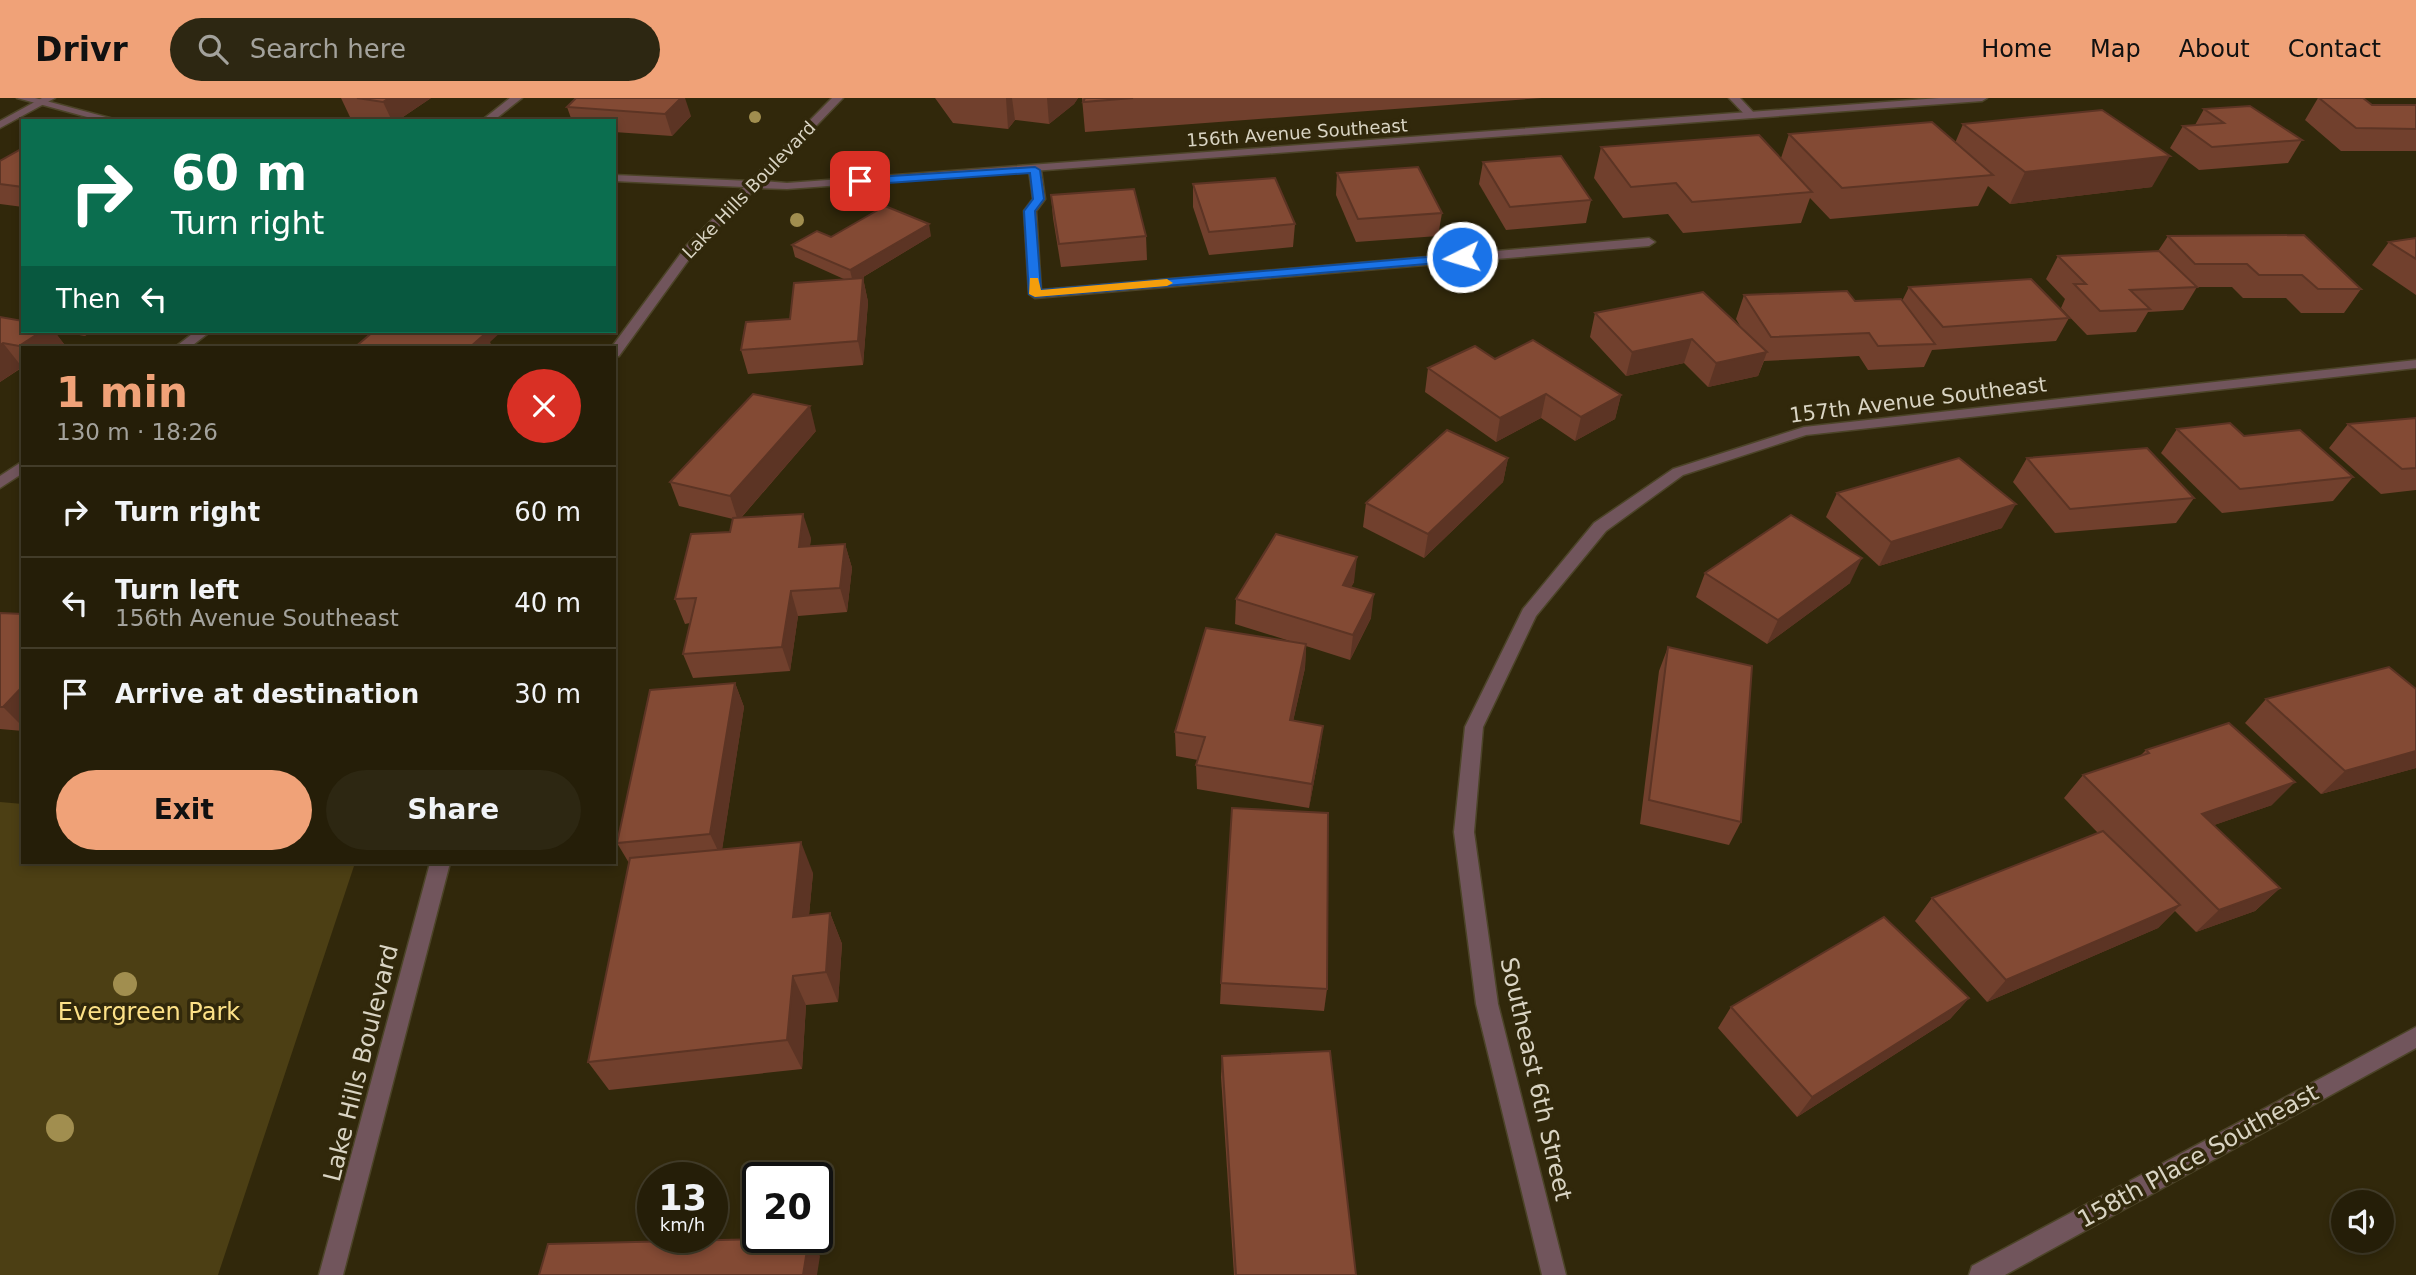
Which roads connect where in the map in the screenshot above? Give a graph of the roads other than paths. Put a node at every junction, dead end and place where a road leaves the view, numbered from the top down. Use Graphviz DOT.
graph roads {
  1 [pos="22,98"];
  2 [pos="517,98"];
  3 [pos="838,98"];
  4 [pos="1734,98"];
  5 [pos="1980,98"];
  6 [pos="46,100"];
  7 [pos="1751,115"];
  8 [pos="109,119"];
  9 [pos="489,119"];
  10 [pos="0,125"];
  11 [pos="1035,170"];
  12 [pos="616,178"];
  13 [pos="754,184"];
  14 [pos="1649,242"];
  15 [pos="201,333"];
  16 [pos="184,346"];
  17 [pos="616,350"];
  18 [pos="2416,364"];
  19 [pos="21,467"];
  20 [pos="0,483"];
  21 [pos="1474,727"];
  22 [pos="440,864"];
  23 [pos="2416,1038"];
  24 [pos="331,1275"];
  25 [pos="1554,1275"];
  26 [pos="1981,1275"];
  1 -- 6 [label="street"];
  2 -- 9 [label="street"];
  3 -- 13 [label="street, Lake Hills Boulevard"];
  4 -- 7 [label="street"];
  5 -- 7 [label="street, 156th Avenue Southeast"];
  6 -- 8 [label="street"];
  6 -- 10 [label="street"];
  7 -- 11 [label="street, 156th Avenue Southeast"];
  11 -- 13 [label="street, 156th Avenue Southeast"];
  11 -- 14 [label="street"];
  12 -- 13 [label="street, 156th Avenue Southeast"];
  13 -- 17 [label="street, Lake Hills Boulevard"];
  15 -- 16 [label="street"];
  18 -- 21 [label="street, 157th Avenue Southeast"];
  19 -- 20 [label="street"];
  21 -- 25 [label="street, Southeast 6th Street"];
  22 -- 24 [label="street, Lake Hills Boulevard"];
  23 -- 26 [label="street, 158th Place Southeast"];
}
